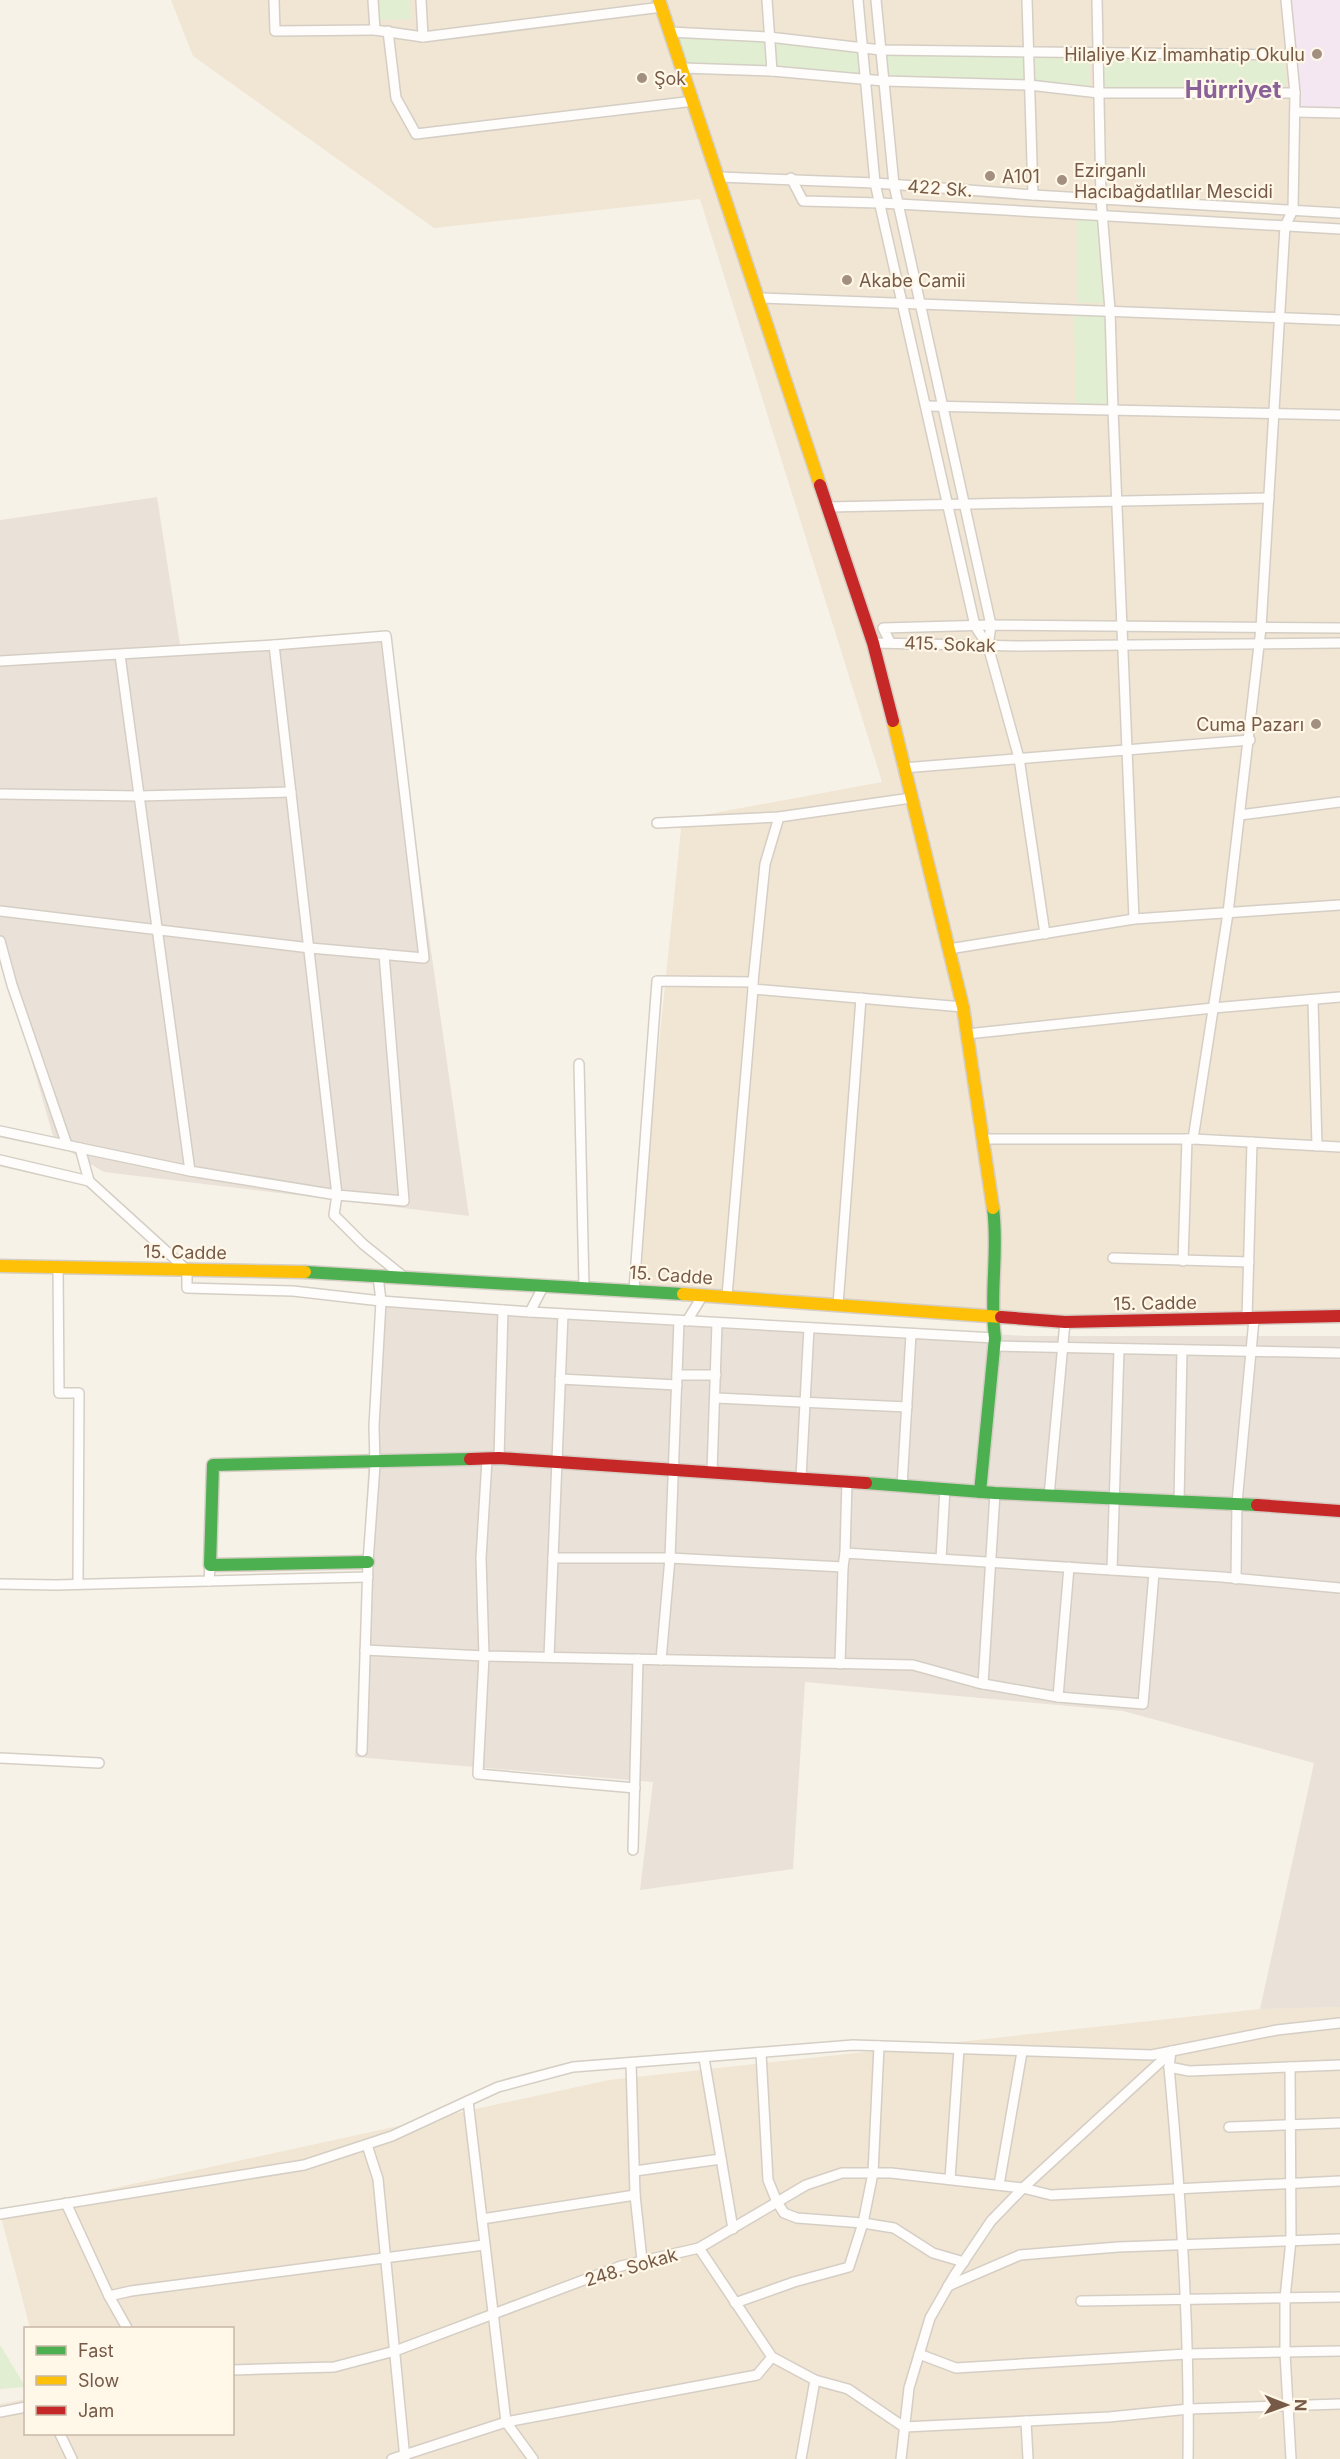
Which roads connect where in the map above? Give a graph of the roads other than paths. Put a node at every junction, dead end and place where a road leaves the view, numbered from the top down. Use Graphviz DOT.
graph roads {
  1 [pos="274,0"];
  2 [pos="374,0"];
  3 [pos="421,0"];
  4 [pos="767,0"];
  5 [pos="858,0"];
  6 [pos="876,0"];
  7 [pos="1027,0"];
  8 [pos="1097,0"];
  9 [pos="1286,0"];
  10 [pos="660,4"];
  11 [pos="375,30"];
  12 [pos="388,31"];
  13 [pos="670,32"];
  14 [pos="423,37"];
  15 [pos="769,37"];
  16 [pos="862,48"];
  17 [pos="881,50"];
  18 [pos="1028,52"];
  19 [pos="1098,52"];
  20 [pos="1292,55"];
  21 [pos="683,68"];
  22 [pos="772,71"];
  23 [pos="865,80"];
  24 [pos="884,81"];
  25 [pos="1029,84"];
  26 [pos="1099,93"];
  27 [pos="1295,93"];
  28 [pos="694,101"];
  29 [pos="1294,112"];
  30 [pos="1340,113"];
  31 [pos="719,177"];
  32 [pos="791,178"];
  33 [pos="875,183"];
  34 [pos="894,184"];
  35 [pos="1033,195"];
  36 [pos="1101,199"];
  37 [pos="880,203"];
  38 [pos="899,205"];
  39 [pos="1293,210"];
  40 [pos="1340,213"];
  41 [pos="1104,217"];
  42 [pos="1285,226"];
  43 [pos="1340,229"];
  44 [pos="759,298"];
  45 [pos="903,303"];
  46 [pos="920,304"];
  47 [pos="1110,310"];
  48 [pos="1280,317"];
  49 [pos="1340,320"];
  50 [pos="926,406"];
  51 [pos="942,406"];
  52 [pos="1113,410"];
  53 [pos="1274,413"];
  54 [pos="1340,415"];
  55 [pos="1269,498"];
  56 [pos="1117,502"];
  57 [pos="949,504"];
  58 [pos="964,504"];
  59 [pos="828,507"];
  60 [pos="991,625"];
  61 [pos="1122,625"];
  62 [pos="975,626"];
  63 [pos="1261,628"];
  64 [pos="1340,628"];
  65 [pos="890,642"];
  66 [pos="873,643"];
  67 [pos="1259,643"];
  68 [pos="1340,643"];
  69 [pos="274,645"];
  70 [pos="988,645"];
  71 [pos="1122,645"];
  72 [pos="120,655"];
  73 [pos="0,661"];
  74 [pos="1250,740"];
  75 [pos="1127,750"];
  76 [pos="1019,758"];
  77 [pos="903,768"];
  78 [pos="291,792"];
  79 [pos="0,794"];
  80 [pos="140,796"];
  81 [pos="911,798"];
  82 [pos="1340,802"];
  83 [pos="1240,815"];
  84 [pos="779,817"];
  85 [pos="657,823"];
  86 [pos="1340,904"];
  87 [pos="0,911"];
  88 [pos="1228,913"];
  89 [pos="1134,920"];
  90 [pos="158,928"];
  91 [pos="1045,934"];
  92 [pos="0,941"];
  93 [pos="310,948"];
  94 [pos="949,949"];
  95 [pos="384,954"];
  96 [pos="753,985"];
  97 [pos="1340,997"];
  98 [pos="861,998"];
  99 [pos="1313,1000"];
  100 [pos="963,1007"];
  101 [pos="1213,1008"];
  102 [pos="967,1034"];
  103 [pos="579,1064"];
  104 [pos="0,1131"];
  105 [pos="982,1139"];
  106 [pos="1190,1139"];
  107 [pos="1252,1142"];
  108 [pos="67,1145"];
  109 [pos="1317,1146"];
  110 [pos="1340,1147"];
  111 [pos="80,1148"];
  112 [pos="0,1160"];
  113 [pos="190,1171"];
  114 [pos="89,1181"];
  115 [pos="337,1194"];
  116 [pos="1113,1258"];
  117 [pos="1183,1261"];
  118 [pos="1249,1262"];
  119 [pos="0,1266"];
  120 [pos="58,1267"];
  121 [pos="187,1270"];
  122 [pos="378,1276"];
  123 [pos="404,1277"];
  124 [pos="544,1285"];
  125 [pos="585,1287"];
  126 [pos="634,1290"];
  127 [pos="703,1294"];
  128 [pos="727,1296"];
  129 [pos="381,1301"];
  130 [pos="838,1305"];
  131 [pos="503,1310"];
  132 [pos="530,1312"];
  133 [pos="563,1314"];
  134 [pos="1340,1316"];
  135 [pos="992,1317"];
  136 [pos="1250,1319"];
  137 [pos="683,1321"];
  138 [pos="1065,1322"];
  139 [pos="717,1323"];
  140 [pos="809,1328"];
  141 [pos="911,1334"];
  142 [pos="994,1342"];
  143 [pos="1062,1348"];
  144 [pos="1119,1349"];
  145 [pos="1182,1350"];
  146 [pos="1252,1351"];
  147 [pos="1340,1353"];
  148 [pos="716,1375"];
  149 [pos="560,1379"];
  150 [pos="677,1380"];
  151 [pos="716,1398"];
  152 [pos="805,1402"];
  153 [pos="907,1407"];
  154 [pos="493,1459"];
  155 [pos="375,1461"];
  156 [pos="558,1462"];
  157 [pos="673,1470"];
  158 [pos="712,1472"];
  159 [pos="801,1478"];
  160 [pos="847,1481"];
  161 [pos="902,1486"];
  162 [pos="945,1489"];
  163 [pos="980,1492"];
  164 [pos="995,1493"];
  165 [pos="1049,1496"];
  166 [pos="1114,1499"];
  167 [pos="1179,1502"];
  168 [pos="1237,1503"];
  169 [pos="1340,1511"];
  170 [pos="845,1553"];
  171 [pos="553,1558"];
  172 [pos="670,1558"];
  173 [pos="941,1558"];
  174 [pos="368,1562"];
  175 [pos="992,1562"];
  176 [pos="210,1565"];
  177 [pos="843,1567"];
  178 [pos="1069,1567"];
  179 [pos="1112,1570"];
  180 [pos="1154,1573"];
  181 [pos="368,1577"];
  182 [pos="1236,1579"];
  183 [pos="209,1581"];
  184 [pos="0,1584"];
  185 [pos="78,1584"];
  186 [pos="1340,1588"];
  187 [pos="365,1650"];
  188 [pos="484,1656"];
  189 [pos="549,1658"];
  190 [pos="638,1659"];
  191 [pos="661,1660"];
  192 [pos="840,1664"];
  193 [pos="983,1684"];
  194 [pos="1058,1697"];
  195 [pos="362,1751"];
  196 [pos="0,1758"];
  197 [pos="99,1763"];
  198 [pos="635,1788"];
  199 [pos="633,1851"];
  200 [pos="1340,2023"];
  201 [pos="879,2046"];
  202 [pos="959,2049"];
  203 [pos="1171,2051"];
  204 [pos="1022,2052"];
  205 [pos="761,2053"];
  206 [pos="704,2058"];
  207 [pos="631,2063"];
  208 [pos="1340,2066"];
  209 [pos="1169,2067"];
  210 [pos="1290,2067"];
  211 [pos="468,2101"];
  212 [pos="1340,2123"];
  213 [pos="1289,2125"];
  214 [pos="1230,2127"];
  215 [pos="367,2145"];
  216 [pos="721,2159"];
  217 [pos="635,2171"];
  218 [pos="873,2173"];
  219 [pos="950,2179"];
  220 [pos="1340,2181"];
  221 [pos="999,2185"];
  222 [pos="1290,2185"];
  223 [pos="1023,2188"];
  224 [pos="1180,2190"];
  225 [pos="635,2195"];
  226 [pos="777,2202"];
  227 [pos="66,2203"];
  228 [pos="0,2214"];
  229 [pos="482,2218"];
  230 [pos="863,2223"];
  231 [pos="733,2229"];
  232 [pos="1340,2239"];
  233 [pos="1291,2240"];
  234 [pos="1182,2244"];
  235 [pos="484,2245"];
  236 [pos="699,2248"];
  237 [pos="386,2260"];
  238 [pos="642,2260"];
  239 [pos="964,2262"];
  240 [pos="948,2286"];
  241 [pos="110,2296"];
  242 [pos="1340,2297"];
  243 [pos="1285,2298"];
  244 [pos="1184,2300"];
  245 [pos="1081,2301"];
  246 [pos="735,2303"];
  247 [pos="493,2315"];
  248 [pos="126,2327"];
  249 [pos="395,2351"];
  250 [pos="1340,2351"];
  251 [pos="1285,2353"];
  252 [pos="919,2354"];
  253 [pos="1186,2354"];
  254 [pos="772,2356"];
  255 [pos="234,2370"];
  256 [pos="815,2380"];
  257 [pos="1340,2404"];
  258 [pos="1287,2406"];
  259 [pos="24,2407"];
  260 [pos="1189,2409"];
  261 [pos="0,2412"];
  262 [pos="1026,2421"];
  263 [pos="506,2422"];
  264 [pos="904,2427"];
  265 [pos="61,2435"];
  266 [pos="405,2457"];
  267 [pos="72,2459"];
  268 [pos="392,2459"];
  269 [pos="533,2459"];
  270 [pos="801,2459"];
  271 [pos="902,2459"];
  272 [pos="1028,2459"];
  273 [pos="1188,2459"];
  274 [pos="1291,2459"];
  1 -- 11 [label="street"];
  2 -- 11 [label="street"];
  3 -- 14 [label="street"];
  4 -- 15 [label="street"];
  5 -- 16 [label="street"];
  6 -- 17 [label="street"];
  7 -- 18 [label="street"];
  8 -- 19 [label="street"];
  9 -- 20 [label="street"];
  10 -- 13 [label="street"];
  10 -- 14 [label="street"];
  11 -- 12 [label="street"];
  12 -- 14 [label="street"];
  12 -- 28 [label="street"];
  13 -- 15 [label="street"];
  13 -- 21 [label="street"];
  15 -- 16 [label="street"];
  15 -- 22 [label="street"];
  16 -- 17 [label="street"];
  16 -- 23 [label="street"];
  17 -- 18 [label="street"];
  17 -- 24 [label="street"];
  18 -- 19 [label="street"];
  18 -- 25 [label="street"];
  19 -- 20 [label="street"];
  19 -- 26 [label="street"];
  20 -- 27 [label="street"];
  21 -- 22 [label="street"];
  21 -- 28 [label="street"];
  22 -- 23 [label="street"];
  23 -- 24 [label="street"];
  23 -- 33 [label="street"];
  24 -- 25 [label="street"];
  24 -- 34 [label="street"];
  25 -- 26 [label="street"];
  25 -- 35 [label="street"];
  26 -- 27 [label="street"];
  26 -- 36 [label="street"];
  27 -- 29 [label="street"];
  28 -- 31 [label="street"];
  29 -- 30 [label="street"];
  29 -- 39 [label="street"];
  31 -- 32 [label="street, 422 Sk."];
  31 -- 44 [label="street"];
  32 -- 33 [label="street, 422 Sk."];
  32 -- 37 [label="street, 422 Sk."];
  33 -- 34 [label="street, 422 Sk."];
  33 -- 37 [label="street"];
  34 -- 35 [label="street, 422 Sk."];
  34 -- 38 [label="street"];
  35 -- 36 [label="street, 422 Sk."];
  36 -- 39 [label="street, 422 Sk."];
  36 -- 41 [label="street"];
  37 -- 38 [label="street, 422 Sk."];
  37 -- 45 [label="street"];
  38 -- 41 [label="street, 422 Sk."];
  38 -- 46 [label="street"];
  39 -- 40 [label="street, 422 Sk."];
  39 -- 42 [label="street"];
  41 -- 42 [label="street, 422 Sk."];
  41 -- 47 [label="street"];
  42 -- 43 [label="street, 422 Sk."];
  42 -- 48 [label="street"];
  44 -- 45 [label="street"];
  44 -- 59 [label="street"];
  45 -- 46 [label="street"];
  45 -- 50 [label="street"];
  46 -- 47 [label="street"];
  46 -- 51 [label="street"];
  47 -- 48 [label="street"];
  47 -- 52 [label="street"];
  48 -- 49 [label="street"];
  48 -- 53 [label="street"];
  50 -- 51 [label="street"];
  50 -- 57 [label="street"];
  51 -- 52 [label="street"];
  51 -- 58 [label="street"];
  52 -- 53 [label="street"];
  52 -- 56 [label="street"];
  53 -- 54 [label="street"];
  53 -- 55 [label="street"];
  55 -- 56 [label="street"];
  55 -- 63 [label="street"];
  56 -- 58 [label="street"];
  56 -- 61 [label="street"];
  57 -- 58 [label="street"];
  57 -- 59 [label="street"];
  57 -- 62 [label="street"];
  58 -- 60 [label="street"];
  59 -- 66 [label="street"];
  60 -- 61 [label="street, 415. Sokak"];
  60 -- 62 [label="street, 415. Sokak"];
  60 -- 70 [label="street"];
  61 -- 63 [label="street, 415. Sokak"];
  61 -- 71 [label="street"];
  62 -- 65 [label="street, 415. Sokak"];
  62 -- 70 [label="street"];
  63 -- 64 [label="street, 415. Sokak"];
  63 -- 67 [label="street"];
  65 -- 66 [label="street"];
  65 -- 70 [label="street, 415. Sokak"];
  66 -- 77 [label="street"];
  67 -- 68 [label="street, 415. Sokak"];
  67 -- 71 [label="street, 415. Sokak"];
  67 -- 74 [label="street"];
  69 -- 72 [label="street"];
  69 -- 78 [label="street"];
  69 -- 95 [label="street"];
  70 -- 71 [label="street, 415. Sokak"];
  70 -- 76 [label="street"];
  71 -- 75 [label="street"];
  72 -- 73 [label="street"];
  72 -- 80 [label="street"];
  74 -- 75 [label="street"];
  74 -- 83 [label="street"];
  75 -- 76 [label="street"];
  75 -- 89 [label="street"];
  76 -- 77 [label="street"];
  76 -- 91 [label="street"];
  77 -- 81 [label="street"];
  78 -- 80 [label="street"];
  78 -- 93 [label="street"];
  79 -- 80 [label="street"];
  80 -- 90 [label="street"];
  81 -- 84 [label="street"];
  81 -- 94 [label="street"];
  82 -- 83 [label="street"];
  83 -- 88 [label="street"];
  84 -- 85 [label="street"];
  84 -- 96 [label="street"];
  86 -- 88 [label="street"];
  87 -- 90 [label="street"];
  88 -- 89 [label="street"];
  88 -- 101 [label="street"];
  89 -- 91 [label="street"];
  90 -- 93 [label="street"];
  90 -- 113 [label="street"];
  91 -- 94 [label="street"];
  92 -- 108 [label="street"];
  93 -- 95 [label="street"];
  93 -- 115 [label="street"];
  94 -- 100 [label="street"];
  95 -- 115 [label="street"];
  96 -- 98 [label="street"];
  96 -- 126 [label="street"];
  96 -- 128 [label="street"];
  97 -- 99 [label="street"];
  98 -- 100 [label="street"];
  98 -- 130 [label="street"];
  99 -- 101 [label="street"];
  99 -- 109 [label="street"];
  100 -- 102 [label="street"];
  101 -- 102 [label="street"];
  101 -- 106 [label="street"];
  102 -- 105 [label="street"];
  103 -- 125 [label="street"];
  104 -- 108 [label="street"];
  105 -- 106 [label="street"];
  105 -- 135 [label="street"];
  106 -- 107 [label="street"];
  106 -- 117 [label="street"];
  107 -- 109 [label="street"];
  107 -- 118 [label="street"];
  108 -- 111 [label="street"];
  109 -- 110 [label="street"];
  111 -- 113 [label="street"];
  111 -- 114 [label="street"];
  112 -- 114 [label="street"];
  113 -- 115 [label="street"];
  114 -- 121 [label="street"];
  115 -- 123 [label="street"];
  116 -- 117 [label="street"];
  117 -- 118 [label="street"];
  118 -- 136 [label="street"];
  119 -- 120 [label="street, 15. Cadde"];
  120 -- 121 [label="street, 15. Cadde"];
  120 -- 185 [label="street"];
  121 -- 122 [label="street, 15. Cadde"];
  121 -- 129 [label="street"];
  122 -- 123 [label="street, 15. Cadde"];
  122 -- 129 [label="street"];
  123 -- 124 [label="street, 15. Cadde"];
  124 -- 125 [label="street, 15. Cadde"];
  124 -- 132 [label="street"];
  125 -- 126 [label="street, 15. Cadde"];
  126 -- 127 [label="street, 15. Cadde"];
  127 -- 128 [label="street, 15. Cadde"];
  127 -- 137 [label="street"];
  128 -- 130 [label="street, 15. Cadde"];
  129 -- 131 [label="street"];
  129 -- 155 [label="street"];
  130 -- 135 [label="street, 15. Cadde"];
  131 -- 132 [label="street"];
  131 -- 154 [label="street"];
  132 -- 133 [label="street"];
  133 -- 137 [label="street"];
  133 -- 149 [label="street"];
  134 -- 136 [label="street, 15. Cadde"];
  135 -- 138 [label="street, 15. Cadde"];
  135 -- 142 [label="street"];
  136 -- 138 [label="street, 15. Cadde"];
  136 -- 146 [label="street"];
  137 -- 139 [label="street"];
  137 -- 150 [label="street"];
  138 -- 143 [label="street"];
  139 -- 140 [label="street"];
  139 -- 148 [label="street"];
  140 -- 141 [label="street"];
  140 -- 152 [label="street"];
  141 -- 142 [label="street"];
  141 -- 153 [label="street"];
  142 -- 143 [label="street"];
  142 -- 163 [label="street"];
  143 -- 144 [label="street"];
  143 -- 165 [label="street"];
  144 -- 145 [label="street"];
  144 -- 166 [label="street"];
  145 -- 146 [label="street"];
  145 -- 167 [label="street"];
  146 -- 147 [label="street"];
  146 -- 168 [label="street"];
  148 -- 150 [label="street"];
  148 -- 151 [label="street"];
  149 -- 150 [label="street"];
  149 -- 156 [label="street"];
  150 -- 157 [label="street"];
  151 -- 152 [label="street"];
  151 -- 158 [label="street"];
  152 -- 153 [label="street"];
  152 -- 159 [label="street"];
  153 -- 161 [label="street"];
  154 -- 155 [label="street"];
  154 -- 156 [label="street"];
  154 -- 188 [label="street"];
  155 -- 174 [label="street"];
  155 -- 176 [label="street"];
  156 -- 157 [label="street"];
  156 -- 171 [label="street"];
  157 -- 158 [label="street"];
  157 -- 172 [label="street"];
  158 -- 159 [label="street"];
  159 -- 160 [label="street"];
  160 -- 161 [label="street"];
  160 -- 170 [label="street"];
  161 -- 162 [label="street"];
  162 -- 163 [label="street"];
  162 -- 173 [label="street"];
  163 -- 164 [label="street"];
  164 -- 165 [label="street"];
  164 -- 175 [label="street"];
  165 -- 166 [label="street"];
  166 -- 167 [label="street"];
  166 -- 179 [label="street"];
  167 -- 168 [label="street"];
  168 -- 169 [label="street"];
  168 -- 182 [label="street"];
  170 -- 173 [label="street"];
  170 -- 177 [label="street"];
  171 -- 172 [label="street"];
  171 -- 189 [label="street"];
  172 -- 177 [label="street"];
  172 -- 191 [label="street"];
  173 -- 175 [label="street"];
  174 -- 176 [label="street"];
  174 -- 181 [label="street"];
  175 -- 178 [label="street"];
  175 -- 193 [label="street"];
  176 -- 183 [label="street"];
  177 -- 192 [label="street"];
  178 -- 179 [label="street"];
  178 -- 194 [label="street"];
  179 -- 180 [label="street"];
  180 -- 182 [label="street"];
  180 -- 194 [label="street"];
  181 -- 183 [label="street"];
  181 -- 187 [label="street"];
  182 -- 186 [label="street"];
  183 -- 185 [label="street"];
  184 -- 185 [label="street"];
  187 -- 188 [label="street"];
  187 -- 195 [label="street"];
  188 -- 189 [label="street"];
  188 -- 198 [label="street"];
  189 -- 190 [label="street"];
  190 -- 191 [label="street"];
  190 -- 198 [label="street"];
  191 -- 192 [label="street"];
  192 -- 193 [label="street"];
  193 -- 194 [label="street"];
  196 -- 197 [label="street"];
  198 -- 199 [label="street"];
  200 -- 203 [label="street"];
  201 -- 202 [label="street"];
  201 -- 205 [label="street"];
  201 -- 218 [label="street"];
  202 -- 204 [label="street"];
  202 -- 219 [label="street"];
  203 -- 204 [label="street"];
  203 -- 209 [label="street"];
  203 -- 223 [label="street"];
  204 -- 221 [label="street"];
  205 -- 206 [label="street"];
  205 -- 226 [label="street"];
  206 -- 207 [label="street"];
  206 -- 216 [label="street"];
  207 -- 211 [label="street"];
  207 -- 217 [label="street"];
  208 -- 210 [label="street"];
  209 -- 210 [label="street"];
  209 -- 224 [label="street"];
  210 -- 213 [label="street"];
  211 -- 215 [label="street"];
  211 -- 229 [label="street"];
  212 -- 213 [label="street"];
  213 -- 214 [label="street"];
  213 -- 222 [label="street"];
  215 -- 227 [label="street"];
  215 -- 237 [label="street"];
  216 -- 217 [label="street"];
  216 -- 231 [label="street"];
  217 -- 225 [label="street"];
  218 -- 219 [label="street, 248. Sokak"];
  218 -- 226 [label="street, 248. Sokak"];
  218 -- 230 [label="street"];
  219 -- 221 [label="street, 248. Sokak"];
  220 -- 222 [label="street, 248. Sokak"];
  221 -- 223 [label="street, 248. Sokak"];
  222 -- 224 [label="street, 248. Sokak"];
  222 -- 233 [label="street"];
  223 -- 224 [label="street, 248. Sokak"];
  223 -- 239 [label="street"];
  224 -- 234 [label="street"];
  225 -- 229 [label="street"];
  225 -- 238 [label="street"];
  226 -- 230 [label="street"];
  226 -- 231 [label="street, 248. Sokak"];
  227 -- 228 [label="street"];
  227 -- 241 [label="street"];
  229 -- 235 [label="street"];
  230 -- 239 [label="street"];
  230 -- 246 [label="street"];
  231 -- 236 [label="street, 248. Sokak"];
  232 -- 233 [label="street"];
  233 -- 234 [label="street"];
  233 -- 243 [label="street"];
  234 -- 240 [label="street"];
  234 -- 244 [label="street"];
  235 -- 237 [label="street"];
  235 -- 247 [label="street"];
  236 -- 238 [label="street, 248. Sokak"];
  236 -- 246 [label="street"];
  237 -- 241 [label="street"];
  237 -- 249 [label="street"];
  238 -- 247 [label="street, 248. Sokak"];
  239 -- 240 [label="street"];
  240 -- 252 [label="street"];
  241 -- 248 [label="street"];
  242 -- 243 [label="street"];
  243 -- 244 [label="street"];
  243 -- 251 [label="street"];
  244 -- 245 [label="street"];
  244 -- 253 [label="street"];
  246 -- 254 [label="street"];
  247 -- 249 [label="street, 248. Sokak"];
  247 -- 263 [label="street"];
  249 -- 255 [label="street, 248. Sokak"];
  249 -- 266 [label="street"];
  250 -- 251 [label="street"];
  251 -- 253 [label="street"];
  251 -- 258 [label="street"];
  252 -- 253 [label="street"];
  252 -- 264 [label="street"];
  253 -- 260 [label="street"];
  254 -- 256 [label="street"];
  254 -- 263 [label="street"];
  256 -- 264 [label="street"];
  256 -- 270 [label="street"];
  257 -- 258 [label="street"];
  258 -- 260 [label="street"];
  258 -- 274 [label="street"];
  259 -- 261 [label="street"];
  260 -- 262 [label="street"];
  260 -- 273 [label="street"];
  262 -- 264 [label="street"];
  262 -- 272 [label="street"];
  263 -- 266 [label="street"];
  263 -- 269 [label="street"];
  264 -- 271 [label="street"];
  265 -- 267 [label="street"];
  266 -- 268 [label="street"];
}
